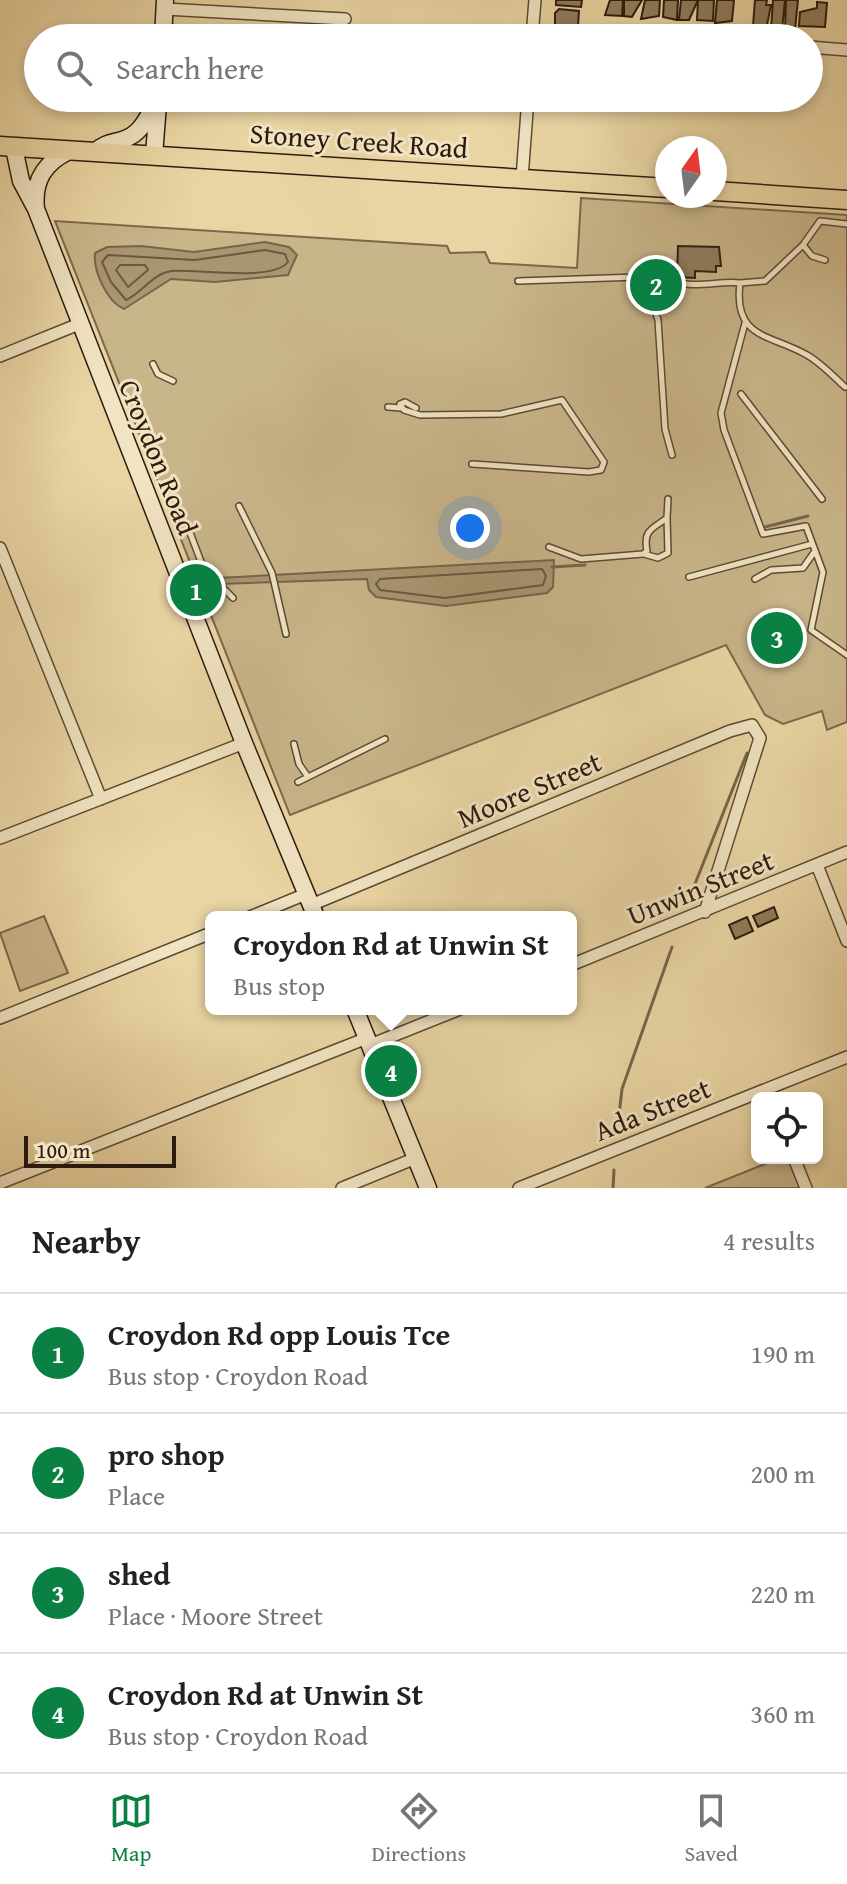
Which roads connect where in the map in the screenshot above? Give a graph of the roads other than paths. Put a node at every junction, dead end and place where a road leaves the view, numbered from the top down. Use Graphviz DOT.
graph roads {
  1 [pos="535,0"];
  2 [pos="165,4"];
  3 [pos="345,19"];
  4 [pos="164,24"];
  5 [pos="533,24"];
  6 [pos="823,48"];
  7 [pos="847,50"];
  8 [pos="150,112"];
  9 [pos="157,112"];
  10 [pos="527,112"];
  11 [pos="15,148"];
  12 [pos="69,151"];
  13 [pos="95,152"];
  14 [pos="154,155"];
  15 [pos="522,178"];
  16 [pos="655,187"];
  17 [pos="727,192"];
  18 [pos="847,200"];
  19 [pos="36,206"];
  20 [pos="847,224"];
  21 [pos="803,245"];
  22 [pos="825,260"];
  23 [pos="642,276"];
  24 [pos="518,281"];
  25 [pos="740,283"];
  26 [pos="745,323"];
  27 [pos="79,324"];
  28 [pos="0,356"];
  29 [pos="153,364"];
  30 [pos="173,381"];
  31 [pos="845,387"];
  32 [pos="741,394"];
  33 [pos="388,407"];
  34 [pos="401,408"];
  35 [pos="416,408"];
  36 [pos="672,455"];
  37 [pos="472,464"];
  38 [pos="668,499"];
  39 [pos="822,499"];
  40 [pos="239,506"];
  41 [pos="667,518"];
  42 [pos="189,530"];
  43 [pos="812,544"];
  44 [pos="549,547"];
  45 [pos="0,548"];
  46 [pos="815,551"];
  47 [pos="643,554"];
  48 [pos="689,577"];
  49 [pos="755,579"];
  50 [pos="233,598"];
  51 [pos="286,634"];
  52 [pos="847,655"];
  53 [pos="385,739"];
  54 [pos="244,743"];
  55 [pos="294,744"];
  56 [pos="308,777"];
  57 [pos="298,782"];
  58 [pos="101,799"];
  59 [pos="0,838"];
  60 [pos="847,852"];
  61 [pos="817,865"];
  62 [pos="311,905"];
  63 [pos="280,911"];
  64 [pos="705,912"];
  65 [pos="205,935"];
  66 [pos="847,941"];
  67 [pos="577,963"];
  68 [pos="357,1015"];
  69 [pos="443,1015"];
  70 [pos="0,1018"];
  71 [pos="368,1042"];
  72 [pos="847,1057"];
  73 [pos="772,1092"];
  74 [pos="751,1100"];
  75 [pos="416,1158"];
  76 [pos="796,1164"];
  77 [pos="0,1183"];
  78 [pos="342,1188"];
  79 [pos="428,1188"];
  80 [pos="519,1188"];
  81 [pos="806,1188"];
  1 -- 5 [label="street"];
  2 -- 3 [label="street"];
  2 -- 4 [label="main road"];
  6 -- 7 [label="street"];
  8 -- 13 [label="main road"];
  9 -- 14 [label="main road"];
  10 -- 15 [label="street"];
  11 -- 12 [label="main road, Stoney Creek Road"];
  11 -- 19 [label="main road, Croydon Road"];
  12 -- 13 [label="main road, Stoney Creek Road"];
  12 -- 19 [label="main road"];
  13 -- 14 [label="main road, Stoney Creek Road"];
  14 -- 15 [label="main road, Stoney Creek Road"];
  15 -- 16 [label="main road, Stoney Creek Road"];
  17 -- 18 [label="main road"];
  19 -- 27 [label="main road, Croydon Road"];
  20 -- 21 [label="lane"];
  21 -- 22 [label="lane"];
  21 -- 25 [label="lane"];
  23 -- 24 [label="lane"];
  23 -- 25 [label="lane"];
  23 -- 36 [label="lane"];
  25 -- 26 [label="lane"];
  26 -- 31 [label="lane"];
  26 -- 43 [label="lane"];
  27 -- 28 [label="street"];
  27 -- 54 [label="main road, Croydon Road"];
  29 -- 30 [label="lane"];
  32 -- 39 [label="lane"];
  33 -- 34 [label="lane"];
  34 -- 35 [label="lane"];
  34 -- 37 [label="lane"];
  38 -- 41 [label="lane"];
  40 -- 51 [label="lane"];
  41 -- 47 [label="lane"];
  41 -- 47 [label="lane"];
  42 -- 50 [label="lane"];
  43 -- 46 [label="lane"];
  43 -- 48 [label="lane"];
  44 -- 47 [label="lane"];
  45 -- 58 [label="street"];
  46 -- 49 [label="lane"];
  46 -- 52 [label="lane"];
  53 -- 56 [label="lane"];
  54 -- 58 [label="street"];
  54 -- 62 [label="main road, Croydon Road"];
  55 -- 56 [label="lane"];
  56 -- 57 [label="lane"];
  58 -- 59 [label="street"];
  60 -- 61 [label="street, Unwin Street"];
  61 -- 64 [label="street, Unwin Street"];
  61 -- 66 [label="street"];
  62 -- 63 [label="street, Moore Street"];
  62 -- 64 [label="street, Moore Street"];
  64 -- 67 [label="street, Unwin Street"];
  65 -- 70 [label="street"];
  68 -- 71 [label="main road"];
  69 -- 71 [label="street"];
  71 -- 75 [label="main road"];
  71 -- 77 [label="street"];
  72 -- 73 [label="street, Ada Street"];
  74 -- 80 [label="street, Ada Street"];
  75 -- 78 [label="street"];
  75 -- 79 [label="main road"];
  76 -- 81 [label="street"];
}
